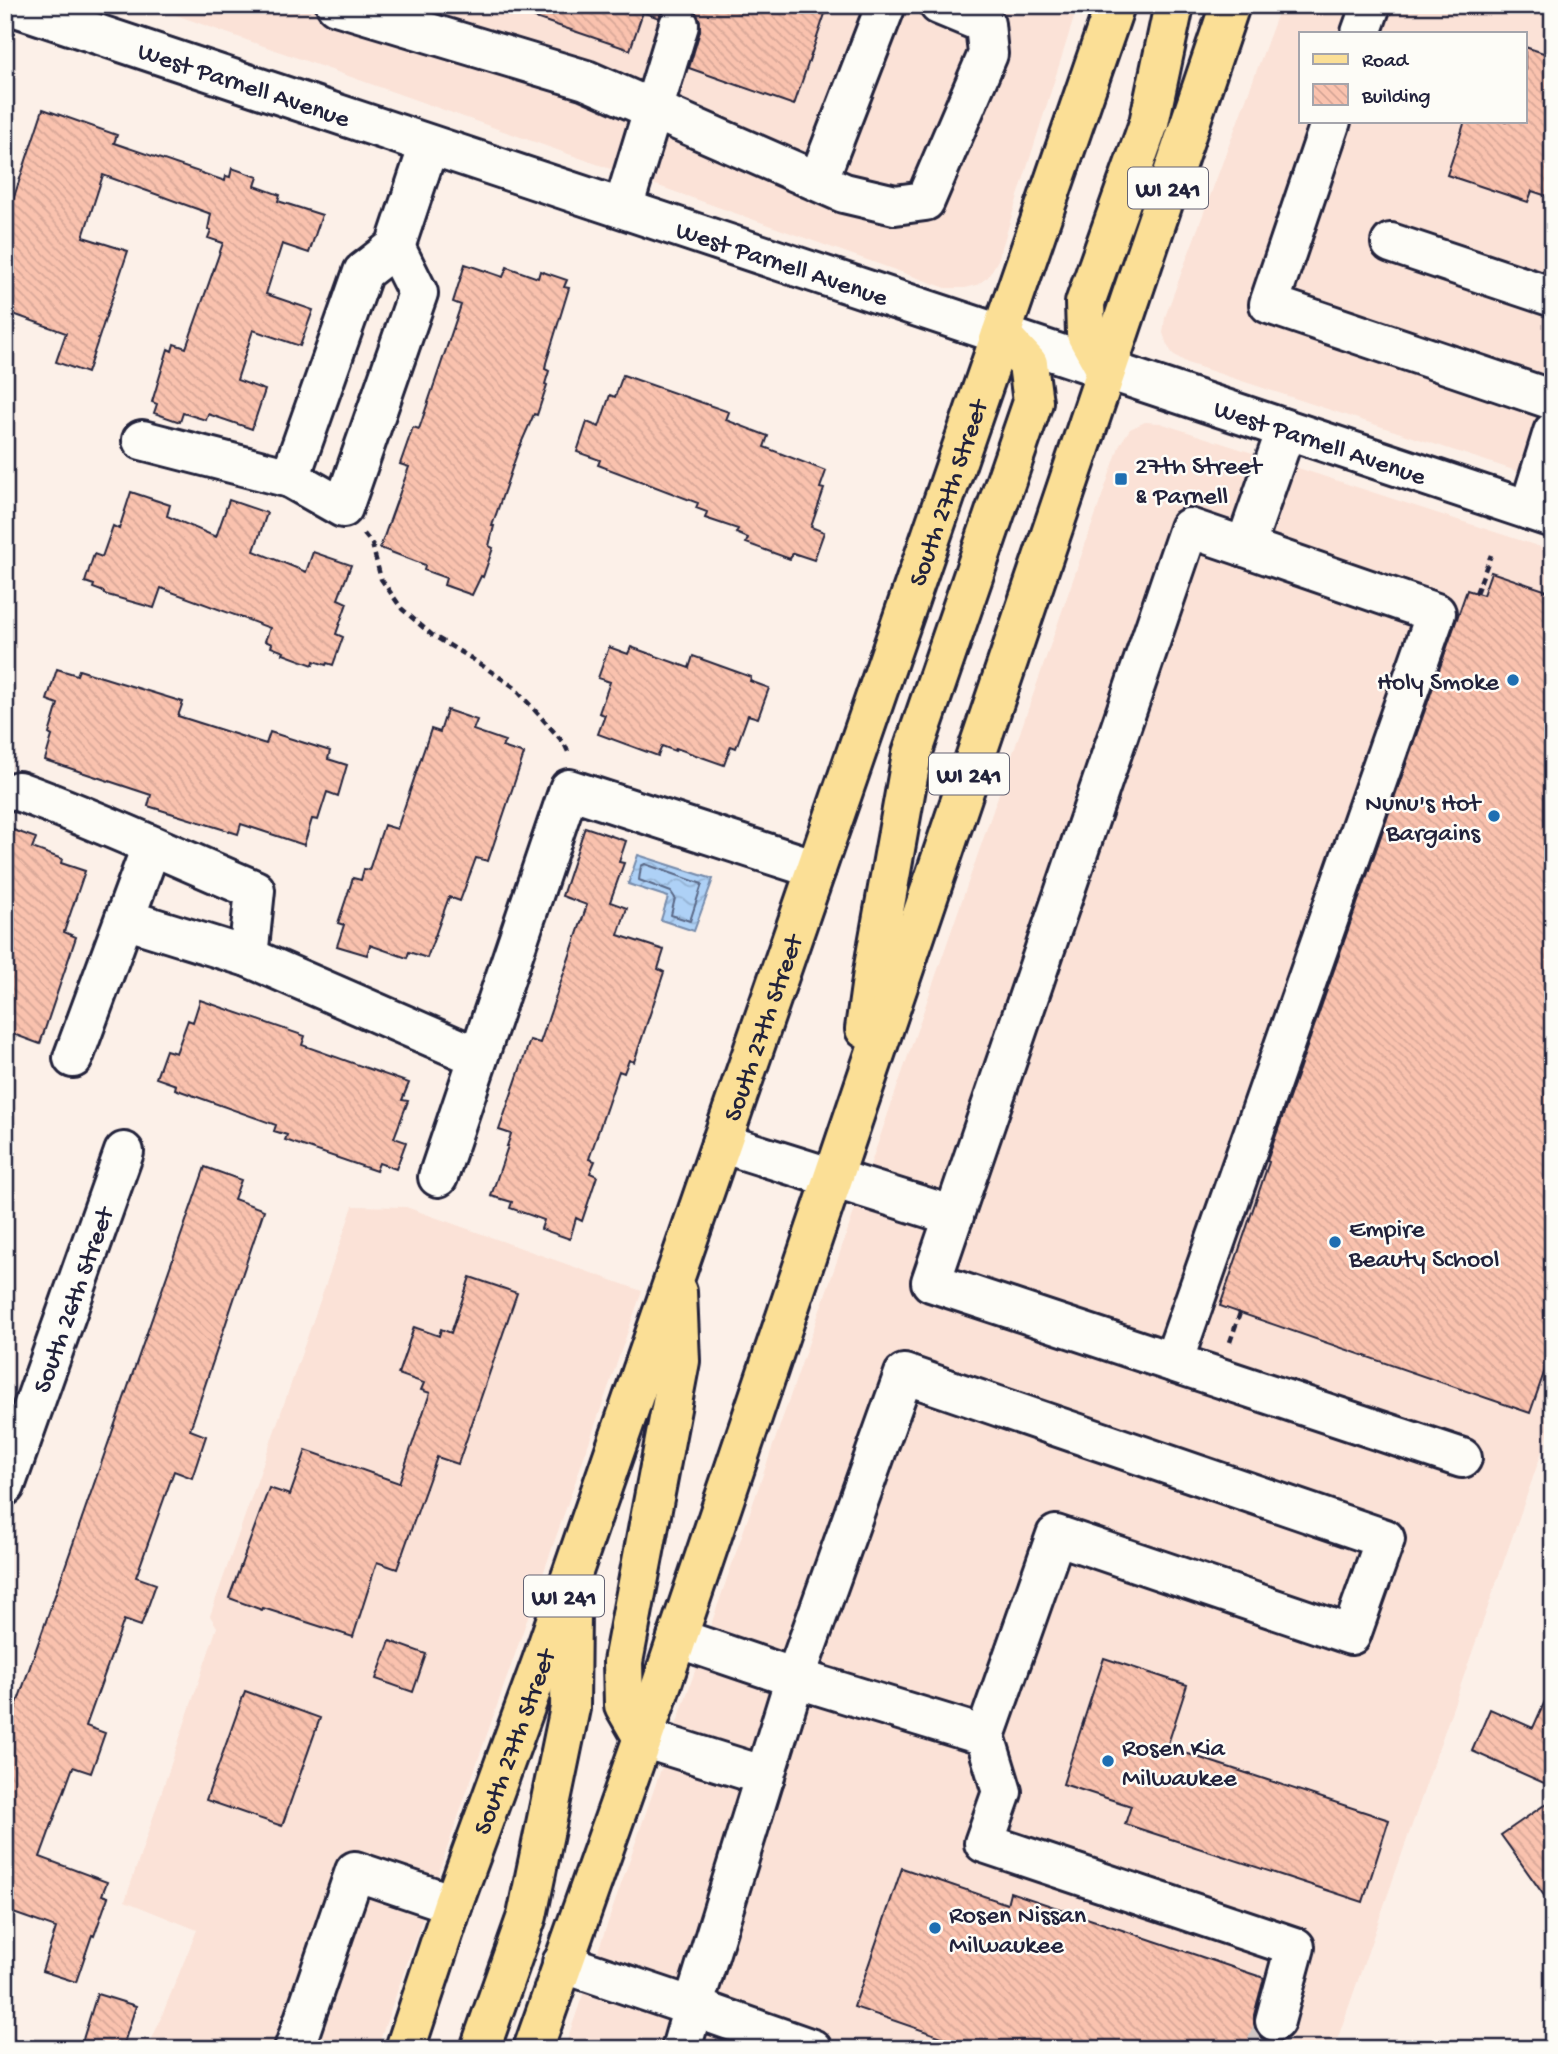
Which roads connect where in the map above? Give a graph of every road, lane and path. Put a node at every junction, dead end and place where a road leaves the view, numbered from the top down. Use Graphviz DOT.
graph roads {
  1 [pos="10,5"];
  2 [pos="336,5"];
  3 [pos="886,5"];
  4 [pos="939,5"];
  5 [pos="1115,5"];
  6 [pos="1174,5"];
  7 [pos="1230,5"];
  8 [pos="1371,5"];
  9 [pos="679,24"];
  10 [pos="1361,32"];
  11 [pos="654,110"];
  12 [pos="1331,122"];
  13 [pos="429,145"];
  14 [pos="818,181"];
  15 [pos="623,208"];
  16 [pos="1391,243"];
  17 [pos="395,247"];
  18 [pos="1553,297"];
  19 [pos="1001,335"];
  20 [pos="1106,370"];
  21 [pos="1553,400"];
  22 [pos="1286,430"];
  23 [pos="1553,432"];
  24 [pos="142,440"];
  25 [pos="290,478"];
  26 [pos="343,508"];
  27 [pos="1541,514"];
  28 [pos="1245,547"];
  29 [pos="1491,555"];
  30 [pos="1476,593"];
  31 [pos="569,789"];
  32 [pos="18,791"];
  33 [pos="151,847"];
  34 [pos="816,869"];
  35 [pos="124,919"];
  36 [pos="248,957"];
  37 [pos="478,1057"];
  38 [pos="73,1058"];
  39 [pos="854,1114"];
  40 [pos="721,1143"];
  41 [pos="124,1152"];
  42 [pos="438,1177"];
  43 [pos="833,1178"];
  44 [pos="954,1216"];
  45 [pos="676,1272"];
  46 [pos="1172,1362"];
  47 [pos="1462,1458"];
  48 [pos="5,1486"];
  49 [pos="571,1576"];
  50 [pos="677,1638"];
  51 [pos="795,1678"];
  52 [pos="985,1736"];
  53 [pos="643,1738"];
  54 [pos="765,1776"];
  55 [pos="453,1904"];
  56 [pos="562,1963"];
  57 [pos="693,2007"];
  58 [pos="1275,2021"];
  59 [pos="294,2049"];
  60 [pos="405,2049"];
  61 [pos="480,2049"];
  62 [pos="533,2049"];
  63 [pos="681,2049"];
  64 [pos="812,2049"];
  1 -- 13 [label="street, West Parnell Avenue"];
  2 -- 11 [label="street"];
  3 -- 14 [label="street"];
  4 -- 14 [label="street"];
  5 -- 19 [label="main road, South 27th Street / WI 241"];
  6 -- 20 [label="main road"];
  7 -- 20 [label="main road, WI 241"];
  8 -- 10 [label="street"];
  9 -- 11 [label="street"];
  11 -- 14 [label="street"];
  11 -- 15 [label="street"];
  12 -- 21 [label="street"];
  13 -- 15 [label="street, West Parnell Avenue"];
  13 -- 17 [label="street"];
  15 -- 19 [label="street, West Parnell Avenue"];
  16 -- 18 [label="street"];
  17 -- 25 [label="street"];
  17 -- 26 [label="street"];
  19 -- 20 [label="street, West Parnell Avenue"];
  19 -- 34 [label="main road, South 27th Street / WI 241"];
  19 -- 39 [label="main road"];
  20 -- 22 [label="street, West Parnell Avenue"];
  20 -- 39 [label="main road, WI 241"];
  22 -- 27 [label="street, West Parnell Avenue"];
  22 -- 28 [label="street"];
  23 -- 27 [label="street"];
  24 -- 25 [label="street"];
  25 -- 26 [label="street"];
  26 -- 31 [label="path"];
  28 -- 44 [label="street"];
  28 -- 46 [label="street"];
  29 -- 30 [label="path"];
  31 -- 34 [label="street"];
  31 -- 37 [label="street"];
  32 -- 33 [label="street"];
  33 -- 35 [label="street"];
  33 -- 36 [label="street"];
  34 -- 40 [label="main road, South 27th Street / WI 241"];
  35 -- 36 [label="street"];
  35 -- 38 [label="street"];
  36 -- 37 [label="street"];
  37 -- 42 [label="street"];
  39 -- 43 [label="main road, WI 241"];
  40 -- 43 [label="street"];
  40 -- 45 [label="main road, South 27th Street / WI 241"];
  41 -- 48 [label="street, South 26th Street"];
  43 -- 44 [label="street"];
  43 -- 50 [label="main road, WI 241"];
  44 -- 46 [label="street"];
  45 -- 49 [label="main road, South 27th Street / WI 241"];
  45 -- 53 [label="main road"];
  46 -- 47 [label="street"];
  49 -- 55 [label="main road, South 27th Street / WI 241"];
  49 -- 61 [label="main road"];
  50 -- 51 [label="street"];
  50 -- 53 [label="main road, WI 241"];
  51 -- 52 [label="street"];
  51 -- 52 [label="street"];
  51 -- 54 [label="street"];
  52 -- 58 [label="street"];
  53 -- 54 [label="street"];
  53 -- 56 [label="main road, WI 241"];
  54 -- 57 [label="street"];
  55 -- 59 [label="street"];
  55 -- 60 [label="main road, South 27th Street / WI 241"];
  56 -- 57 [label="street"];
  56 -- 62 [label="main road, WI 241"];
  57 -- 63 [label="street"];
  57 -- 64 [label="street"];
}
